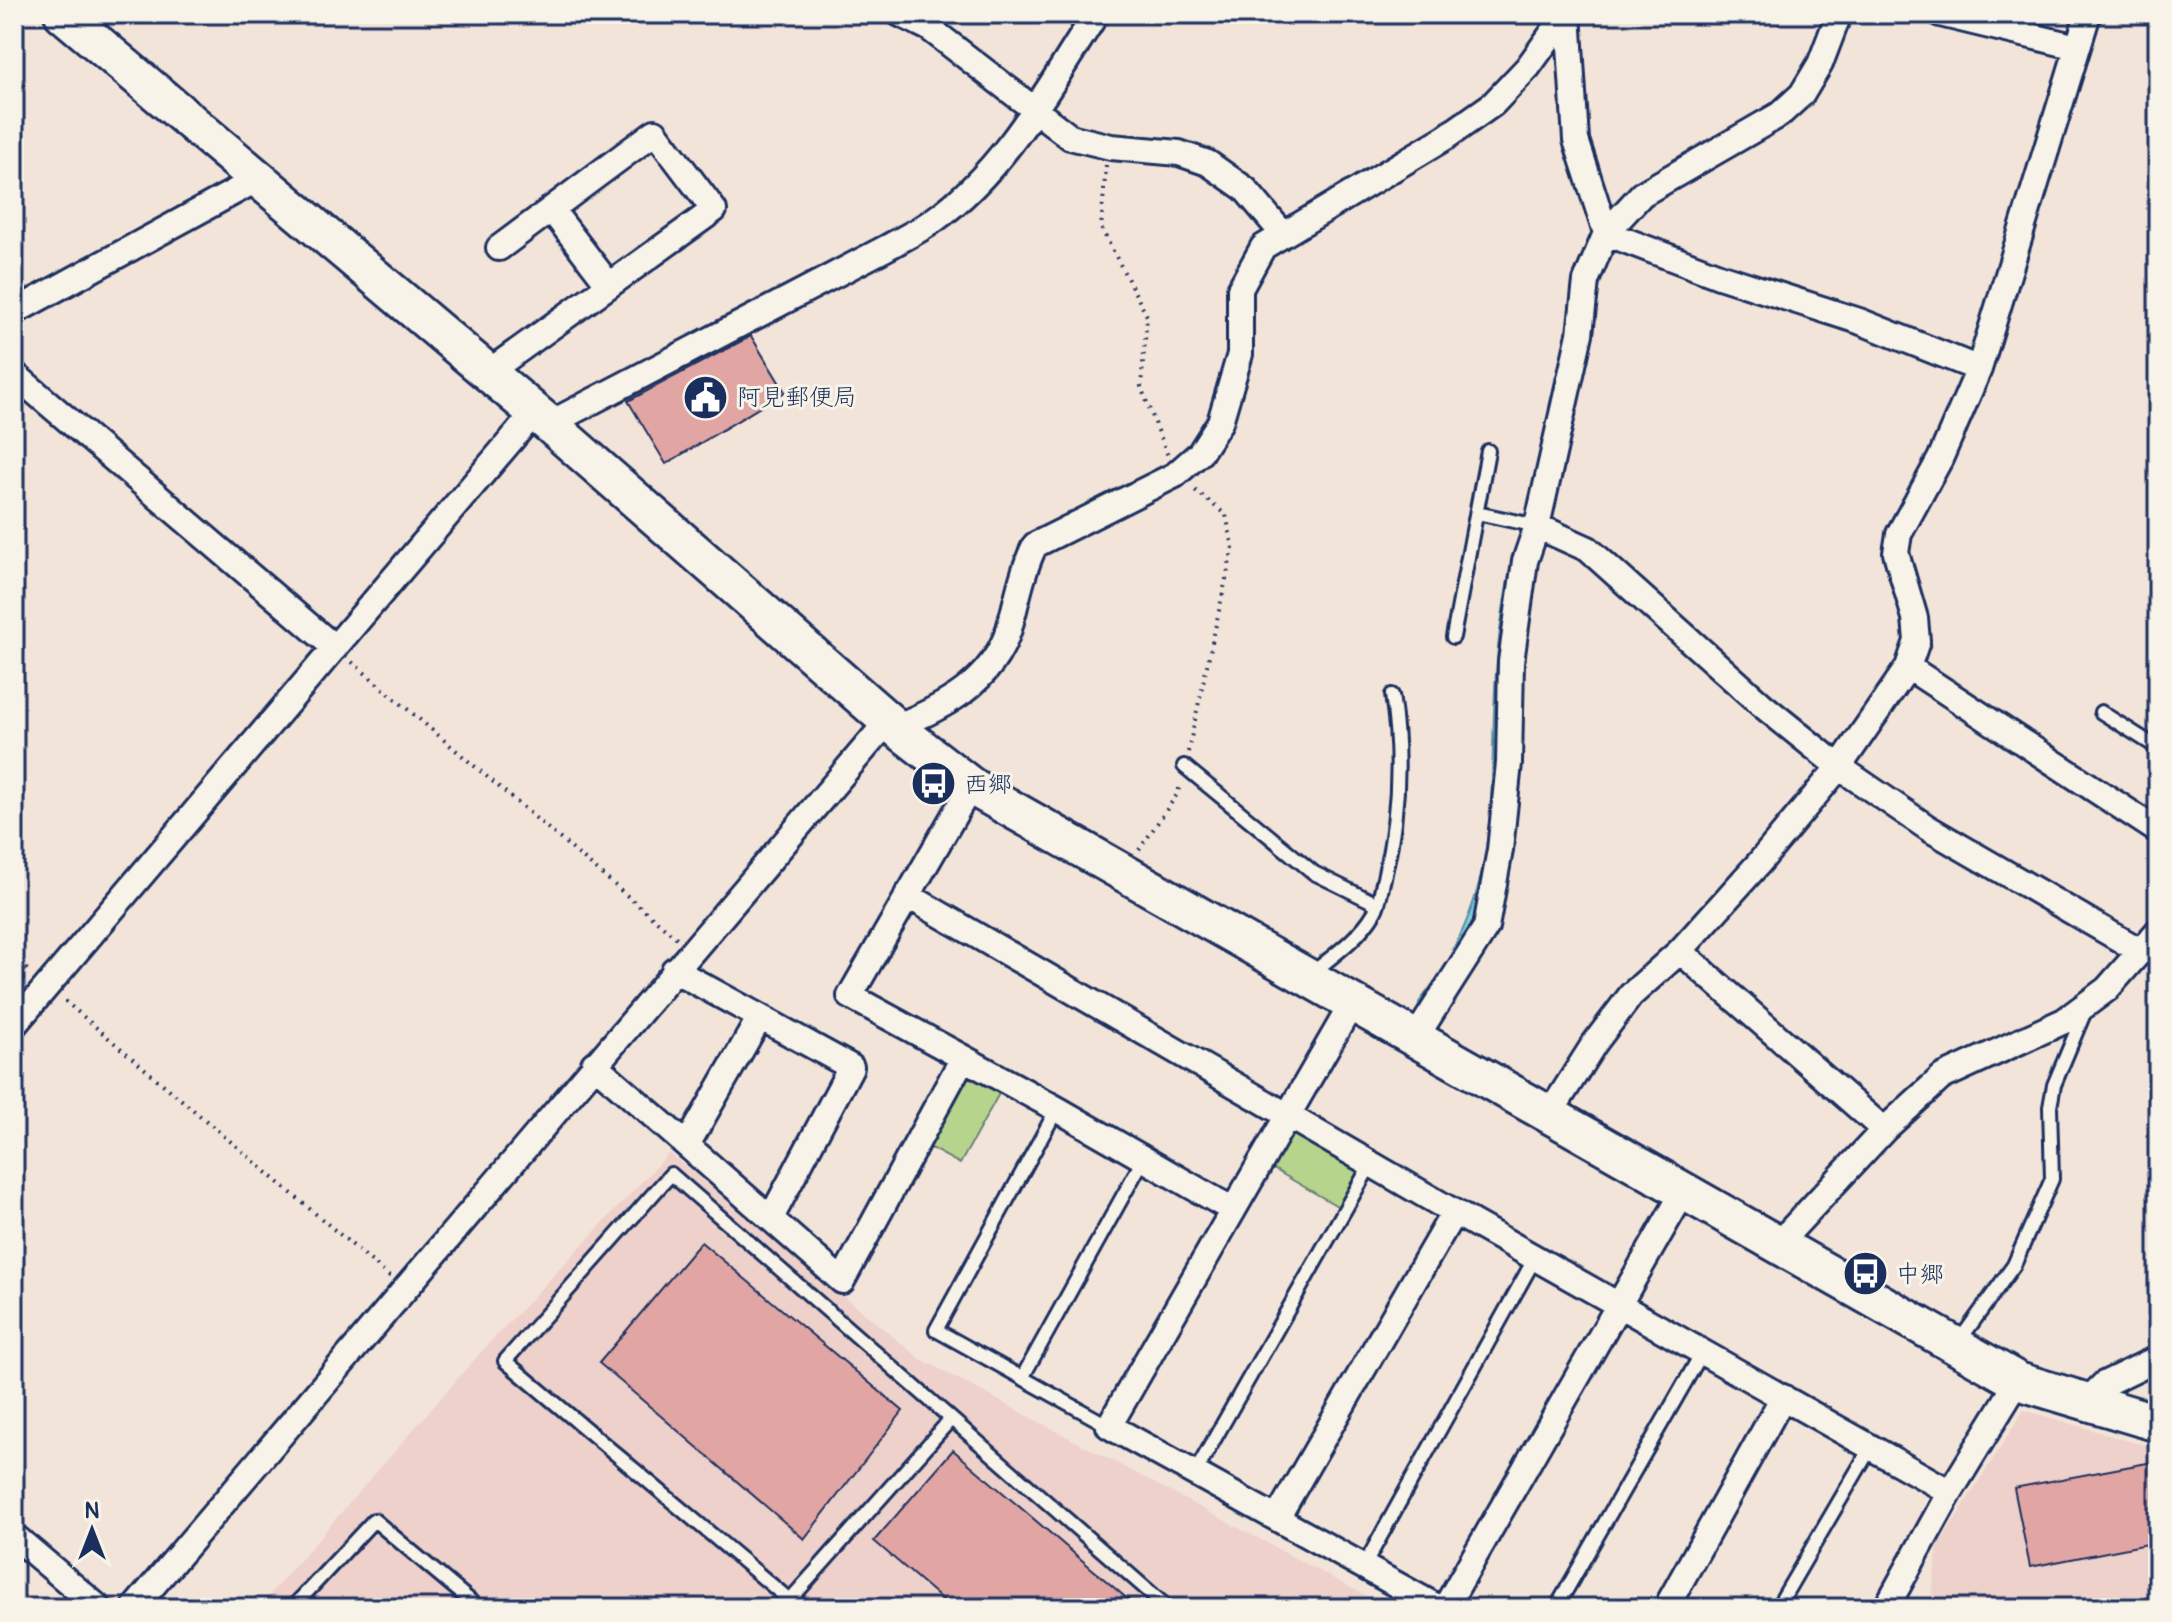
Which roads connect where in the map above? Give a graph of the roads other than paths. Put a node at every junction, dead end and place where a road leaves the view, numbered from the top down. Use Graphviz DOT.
graph roads {
  1 [pos="63,14"];
  2 [pos="900,14"];
  3 [pos="1096,14"];
  4 [pos="1567,14"];
  5 [pos="1839,14"];
  6 [pos="1940,14"];
  7 [pos="2088,14"];
  8 [pos="2077,47"];
  9 [pos="1035,109"];
  10 [pos="256,180"];
  11 [pos="551,209"];
  12 [pos="1606,233"];
  13 [pos="1283,234"];
  14 [pos="499,248"];
  15 [pos="609,285"];
  16 [pos="14,312"];
  17 [pos="1979,369"];
  18 [pos="487,373"];
  19 [pos="14,374"];
  20 [pos="542,418"];
  21 [pos="1488,451"];
  22 [pos="1477,513"];
  23 [pos="1537,526"];
  24 [pos="1453,637"];
  25 [pos="335,648"];
  26 [pos="1908,667"];
  27 [pos="1392,695"];
  28 [pos="2101,712"];
  29 [pos="891,724"];
  30 [pos="2158,748"];
  31 [pos="1184,766"];
  32 [pos="1839,767"];
  33 [pos="971,786"];
  34 [pos="2158,831"];
  35 [pos="907,895"];
  36 [pos="1377,904"];
  37 [pos="2158,931"];
  38 [pos="1680,951"];
  39 [pos="2142,952"];
  40 [pos="674,970"];
  41 [pos="1309,976"];
  42 [pos="1353,1002"];
  43 [pos="2087,1004"];
  44 [pos="760,1017"];
  45 [pos="14,1025"];
  46 [pos="1416,1037"];
  47 [pos="963,1058"];
  48 [pos="594,1064"];
  49 [pos="1057,1109"];
  50 [pos="1287,1114"];
  51 [pos="1549,1115"];
  52 [pos="1884,1130"];
  53 [pos="687,1145"];
  54 [pos="1144,1158"];
  55 [pos="1372,1162"];
  56 [pos="1684,1191"];
  57 [pos="1233,1210"];
  58 [pos="1454,1212"];
  59 [pos="771,1218"];
  60 [pos="1777,1245"];
  61 [pos="1536,1256"];
  62 [pos="1619,1303"];
  63 [pos="1955,1346"];
  64 [pos="1703,1351"];
  65 [pos="2158,1358"];
  66 [pos="1022,1378"];
  67 [pos="2018,1381"];
  68 [pos="1783,1397"];
  69 [pos="2085,1403"];
  70 [pos="951,1419"];
  71 [pos="2158,1423"];
  72 [pos="1109,1426"];
  73 [pos="1871,1447"];
  74 [pos="1195,1473"];
  75 [pos="1950,1492"];
  76 [pos="1277,1518"];
  77 [pos="14,1536"];
  78 [pos="1364,1566"];
  79 [pos="795,1604"];
  80 [pos="99,1608"];
  81 [pos="134,1608"];
  82 [pos="292,1608"];
  83 [pos="479,1608"];
  84 [pos="1168,1608"];
  85 [pos="1442,1608"];
  86 [pos="1556,1608"];
  87 [pos="1666,1608"];
  88 [pos="1777,1608"];
  89 [pos="1886,1608"];
  1 -- 10 [label="street"];
  2 -- 9 [label="street"];
  3 -- 9 [label="street"];
  4 -- 12 [label="street"];
  4 -- 13 [label="street"];
  5 -- 12 [label="street"];
  6 -- 8 [label="street"];
  7 -- 8 [label="street"];
  8 -- 17 [label="street"];
  9 -- 13 [label="street"];
  9 -- 20 [label="street"];
  10 -- 16 [label="street"];
  10 -- 18 [label="street"];
  11 -- 14 [label="street"];
  11 -- 15 [label="street"];
  11 -- 15 [label="street"];
  12 -- 17 [label="street"];
  12 -- 23 [label="street"];
  13 -- 29 [label="street"];
  15 -- 18 [label="street"];
  17 -- 26 [label="street"];
  18 -- 20 [label="street"];
  19 -- 25 [label="street"];
  20 -- 25 [label="street"];
  20 -- 29 [label="street"];
  21 -- 22 [label="lane"];
  22 -- 23 [label="lane"];
  22 -- 24 [label="lane"];
  23 -- 32 [label="street"];
  23 -- 46 [label="street"];
  25 -- 45 [label="street"];
  26 -- 32 [label="street"];
  26 -- 34 [label="street"];
  27 -- 36 [label="lane"];
  28 -- 30 [label="lane"];
  29 -- 33 [label="street"];
  29 -- 40 [label="street"];
  31 -- 36 [label="lane"];
  32 -- 38 [label="street"];
  32 -- 39 [label="street"];
  33 -- 35 [label="street"];
  33 -- 41 [label="street"];
  35 -- 47 [label="street"];
  35 -- 50 [label="street"];
  36 -- 41 [label="lane"];
  37 -- 39 [label="street"];
  38 -- 51 [label="street"];
  38 -- 52 [label="street"];
  39 -- 43 [label="street"];
  40 -- 44 [label="street"];
  40 -- 48 [label="street"];
  41 -- 42 [label="street"];
  42 -- 46 [label="street"];
  42 -- 50 [label="street"];
  43 -- 52 [label="street"];
  43 -- 63 [label="lane"];
  44 -- 53 [label="street"];
  44 -- 59 [label="street"];
  46 -- 51 [label="street"];
  47 -- 49 [label="street"];
  47 -- 59 [label="street"];
  48 -- 53 [label="street"];
  48 -- 81 [label="street"];
  49 -- 54 [label="street"];
  49 -- 66 [label="lane"];
  50 -- 55 [label="street"];
  50 -- 57 [label="street"];
  51 -- 56 [label="street"];
  52 -- 60 [label="street"];
  53 -- 59 [label="street"];
  54 -- 57 [label="street"];
  54 -- 66 [label="lane"];
  55 -- 58 [label="street"];
  55 -- 74 [label="lane"];
  56 -- 60 [label="street"];
  56 -- 62 [label="street"];
  57 -- 72 [label="street"];
  58 -- 61 [label="street"];
  58 -- 76 [label="street"];
  60 -- 63 [label="street"];
  61 -- 62 [label="street"];
  61 -- 78 [label="lane"];
  62 -- 64 [label="street"];
  62 -- 85 [label="street"];
  63 -- 67 [label="street"];
  64 -- 68 [label="street"];
  64 -- 86 [label="lane"];
  65 -- 69 [label="street"];
  66 -- 72 [label="lane"];
  67 -- 69 [label="street"];
  67 -- 75 [label="street"];
  68 -- 73 [label="street"];
  68 -- 87 [label="street"];
  69 -- 71 [label="street"];
  70 -- 79 [label="lane"];
  70 -- 79 [label="lane"];
  70 -- 84 [label="lane"];
  72 -- 74 [label="street"];
  73 -- 75 [label="street"];
  73 -- 88 [label="lane"];
  74 -- 76 [label="street"];
  75 -- 89 [label="street"];
  76 -- 78 [label="street"];
  77 -- 80 [label="street"];
  78 -- 85 [label="street"];
  82 -- 83 [label="lane"];
}
